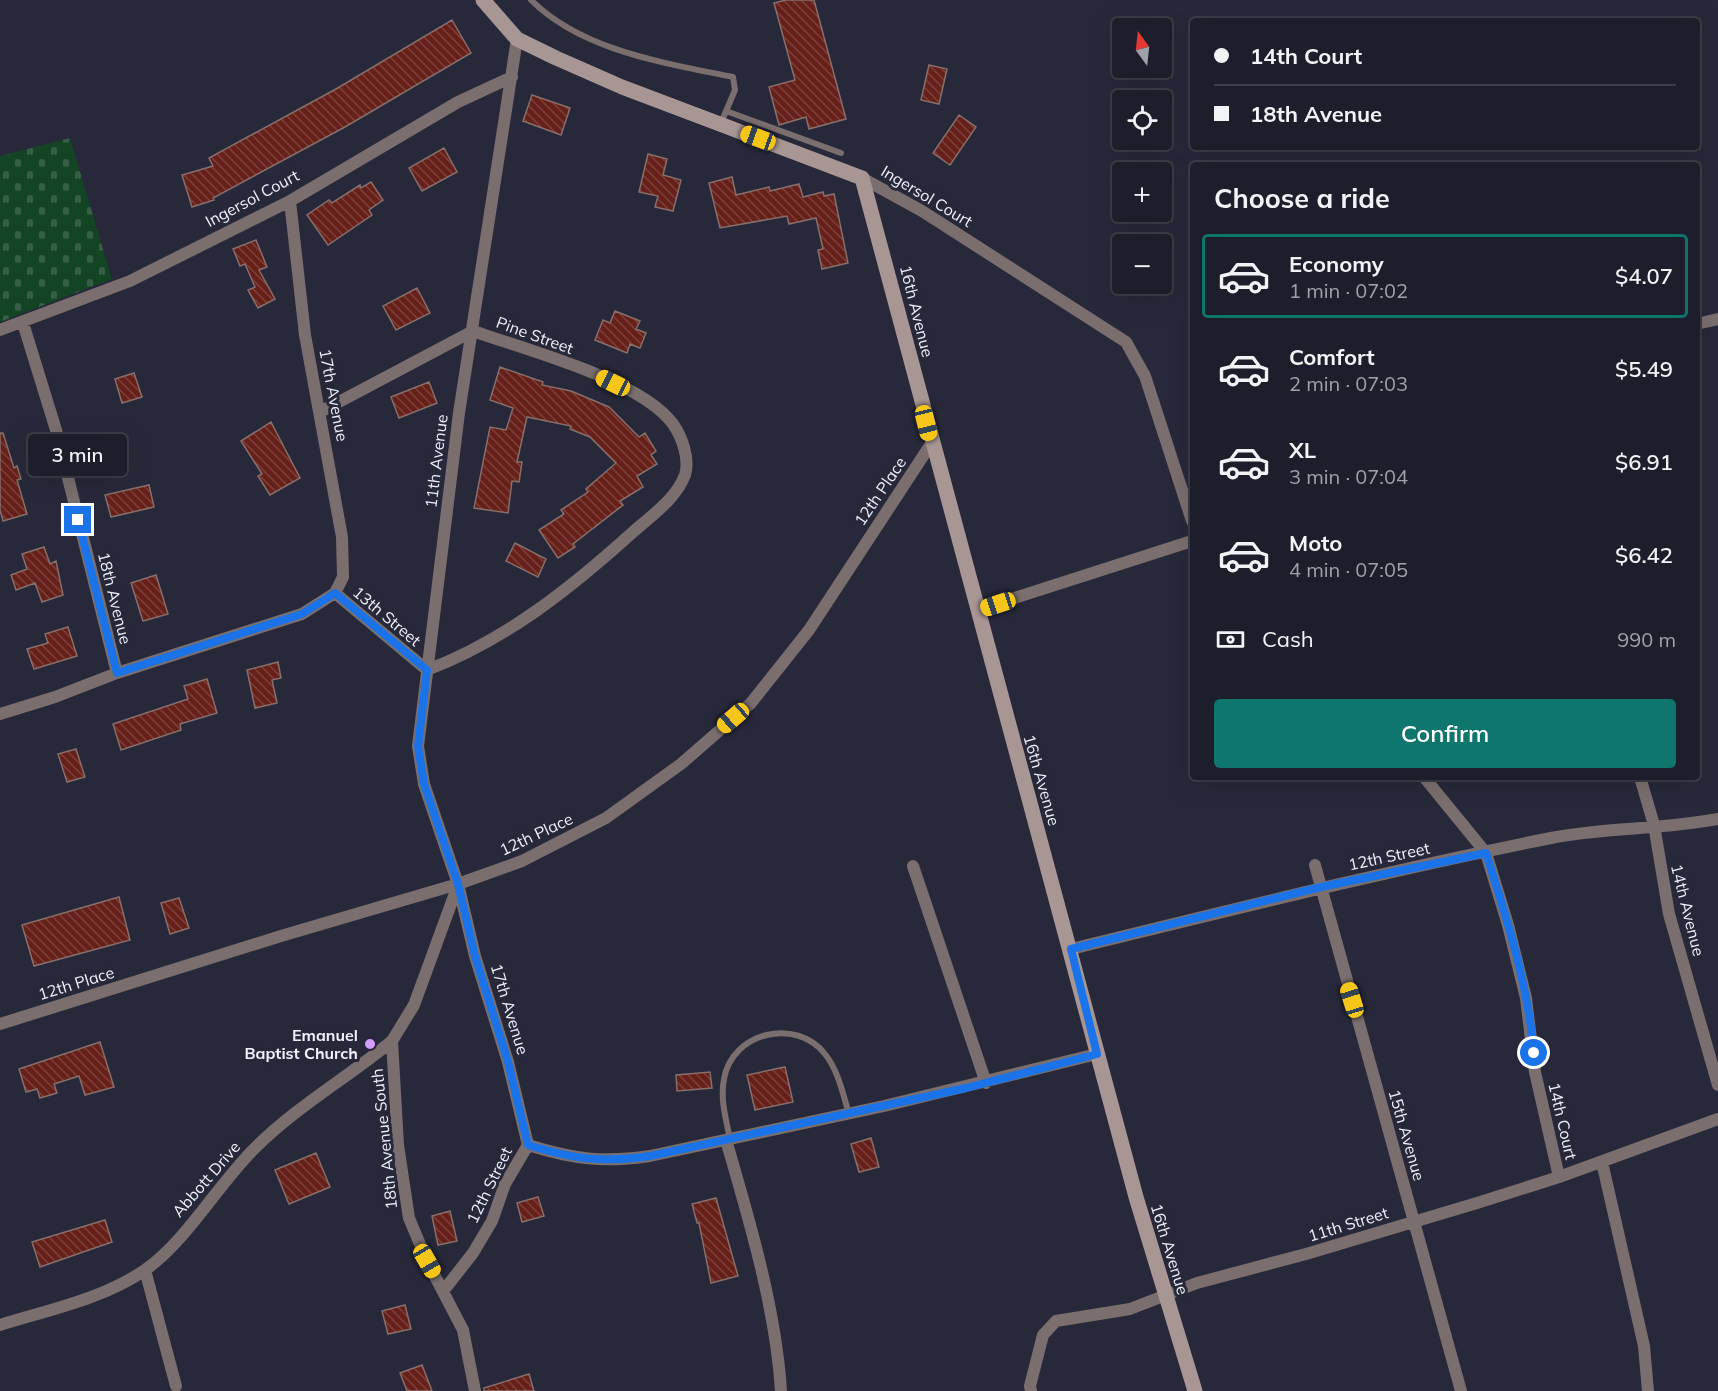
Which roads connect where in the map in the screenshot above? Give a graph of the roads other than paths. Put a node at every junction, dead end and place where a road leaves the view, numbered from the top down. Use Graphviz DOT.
graph roads {
  1 [pos="483,0"];
  2 [pos="531,0"];
  3 [pos="517,39"];
  4 [pos="512,77"];
  5 [pos="723,117"];
  6 [pos="841,153"];
  7 [pos="862,178"];
  8 [pos="290,201"];
  9 [pos="1718,319"];
  10 [pos="1700,323"];
  11 [pos="23,324"];
  12 [pos="0,330"];
  13 [pos="473,331"];
  14 [pos="320,412"];
  15 [pos="931,444"];
  16 [pos="686,456"];
  17 [pos="1190,515"];
  18 [pos="1190,542"];
  19 [pos="335,593"];
  20 [pos="977,610"];
  21 [pos="427,670"];
  22 [pos="117,673"];
  23 [pos="0,714"];
  24 [pos="1426,780"];
  25 [pos="1641,780"];
  26 [pos="1718,819"];
  27 [pos="1654,825"];
  28 [pos="1486,853"];
  29 [pos="1315,865"];
  30 [pos="913,866"];
  31 [pos="458,884"];
  32 [pos="1321,887"];
  33 [pos="1071,949"];
  34 [pos="0,1024"];
  35 [pos="392,1041"];
  36 [pos="1097,1054"];
  37 [pos="986,1083"];
  38 [pos="1718,1085"];
  39 [pos="849,1114"];
  40 [pos="1718,1119"];
  41 [pos="728,1140"];
  42 [pos="528,1145"];
  43 [pos="1602,1162"];
  44 [pos="1559,1177"];
  45 [pos="1415,1221"];
  46 [pos="145,1270"];
  47 [pos="444,1290"];
  48 [pos="1166,1295"];
  49 [pos="0,1325"];
  50 [pos="176,1386"];
  51 [pos="476,1391"];
  52 [pos="781,1391"];
  53 [pos="1031,1391"];
  54 [pos="1195,1391"];
  55 [pos="1461,1391"];
  56 [pos="1648,1391"];
  1 -- 3 [label="street"];
  2 -- 5 [label="lane"];
  3 -- 4 [label="street, 11th Avenue"];
  3 -- 5 [label="street, Ingersol Court"];
  4 -- 8 [label="street, Ingersol Court"];
  4 -- 13 [label="street, 11th Avenue"];
  5 -- 6 [label="lane"];
  5 -- 7 [label="street, Ingersol Court"];
  7 -- 15 [label="street, 16th Avenue"];
  7 -- 17 [label="street, Ingersol Court"];
  8 -- 11 [label="street, Ingersol Court"];
  8 -- 14 [label="street, 17th Avenue"];
  9 -- 10 [label="street"];
  11 -- 12 [label="street, Ingersol Court"];
  11 -- 22 [label="street, 18th Avenue"];
  13 -- 14 [label="street, Pine Street"];
  13 -- 16 [label="street, Pine Street"];
  13 -- 21 [label="street, 11th Avenue"];
  14 -- 19 [label="street, 17th Avenue"];
  15 -- 20 [label="street, 16th Avenue"];
  15 -- 31 [label="street, 12th Place"];
  16 -- 21 [label="street, 13th Street"];
  18 -- 20 [label="street"];
  19 -- 21 [label="street, 13th Street"];
  19 -- 22 [label="street, 13th Street"];
  20 -- 33 [label="street, 16th Avenue"];
  21 -- 31 [label="street, 11th Avenue"];
  22 -- 23 [label="street, 13th Street"];
  24 -- 28 [label="street, 14th Court"];
  25 -- 27 [label="street, 14th Avenue"];
  26 -- 27 [label="street, 12th Street"];
  27 -- 28 [label="street, 12th Street"];
  27 -- 38 [label="street, 14th Avenue"];
  28 -- 32 [label="street, 12th Street"];
  28 -- 44 [label="street, 14th Court"];
  29 -- 32 [label="street"];
  30 -- 37 [label="street"];
  31 -- 34 [label="street, 12th Place"];
  31 -- 35 [label="street"];
  31 -- 42 [label="street, 17th Avenue"];
  32 -- 33 [label="street, 12th Street"];
  32 -- 45 [label="street, 15th Avenue"];
  33 -- 36 [label="street, 16th Avenue"];
  35 -- 46 [label="street, Abbott Drive"];
  35 -- 47 [label="street, 18th Avenue South"];
  36 -- 37 [label="street, 12th Street"];
  36 -- 48 [label="street, 16th Avenue"];
  37 -- 39 [label="street, 12th Street"];
  39 -- 41 [label="street, 12th Street"];
  39 -- 41 [label="lane"];
  40 -- 43 [label="street, 11th Street"];
  41 -- 42 [label="street, 12th Street"];
  41 -- 52 [label="street"];
  42 -- 47 [label="street, 12th Street"];
  43 -- 44 [label="street, 11th Street"];
  43 -- 56 [label="street, 14th Court"];
  44 -- 45 [label="street, 11th Street"];
  45 -- 48 [label="street, 11th Street"];
  45 -- 55 [label="street, 15th Avenue"];
  46 -- 49 [label="street"];
  46 -- 50 [label="street"];
  47 -- 51 [label="street, 18th Avenue South"];
  48 -- 53 [label="street, 11th Street"];
  48 -- 54 [label="street, 16th Avenue"];
}
